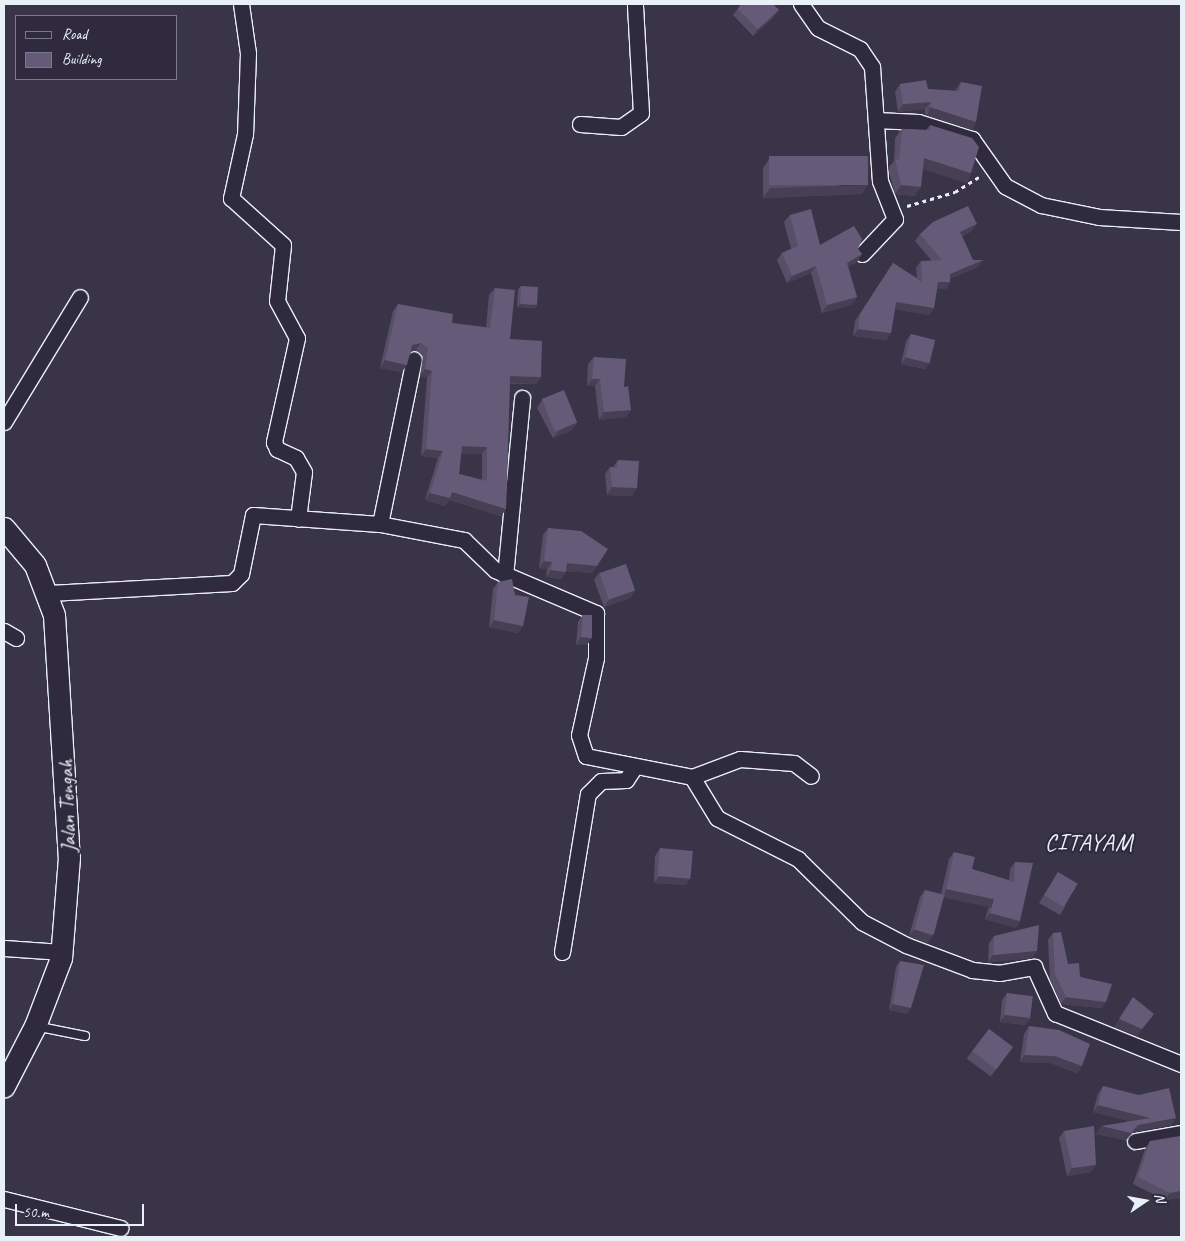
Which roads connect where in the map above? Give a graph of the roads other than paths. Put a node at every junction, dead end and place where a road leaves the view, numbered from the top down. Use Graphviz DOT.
graph roads {
  1 [pos="241,4"];
  2 [pos="635,4"];
  3 [pos="800,4"];
  4 [pos="876,120"];
  5 [pos="580,124"];
  6 [pos="1181,222"];
  7 [pos="862,254"];
  8 [pos="80,297"];
  9 [pos="414,359"];
  10 [pos="522,398"];
  11 [pos="4,422"];
  12 [pos="298,519"];
  13 [pos="380,524"];
  14 [pos="4,528"];
  15 [pos="505,576"];
  16 [pos="49,593"];
  17 [pos="634,768"];
  18 [pos="811,776"];
  19 [pos="692,777"];
  20 [pos="4,948"];
  21 [pos="62,952"];
  22 [pos="562,952"];
  23 [pos="34,1026"];
  24 [pos="85,1036"];
  25 [pos="1181,1064"];
  26 [pos="4,1086"];
  27 [pos="1181,1133"];
  28 [pos="1135,1141"];
  29 [pos="4,1199"];
  30 [pos="120,1228"];
  1 -- 12 [label="street"];
  2 -- 5 [label="street"];
  3 -- 4 [label="street"];
  4 -- 6 [label="street"];
  4 -- 7 [label="street"];
  8 -- 11 [label="street"];
  9 -- 13 [label="street"];
  10 -- 15 [label="street"];
  12 -- 13 [label="street"];
  12 -- 16 [label="street"];
  13 -- 15 [label="street"];
  14 -- 16 [label="main road, Jalan Tengah"];
  15 -- 17 [label="street"];
  16 -- 21 [label="main road, Jalan Tengah"];
  17 -- 19 [label="street"];
  17 -- 22 [label="street"];
  18 -- 19 [label="street"];
  19 -- 25 [label="street"];
  20 -- 21 [label="street"];
  21 -- 23 [label="main road, Jalan Tengah"];
  23 -- 24 [label="lane"];
  23 -- 26 [label="main road, Jalan Tengah"];
  27 -- 28 [label="street"];
  29 -- 30 [label="street"];
}
